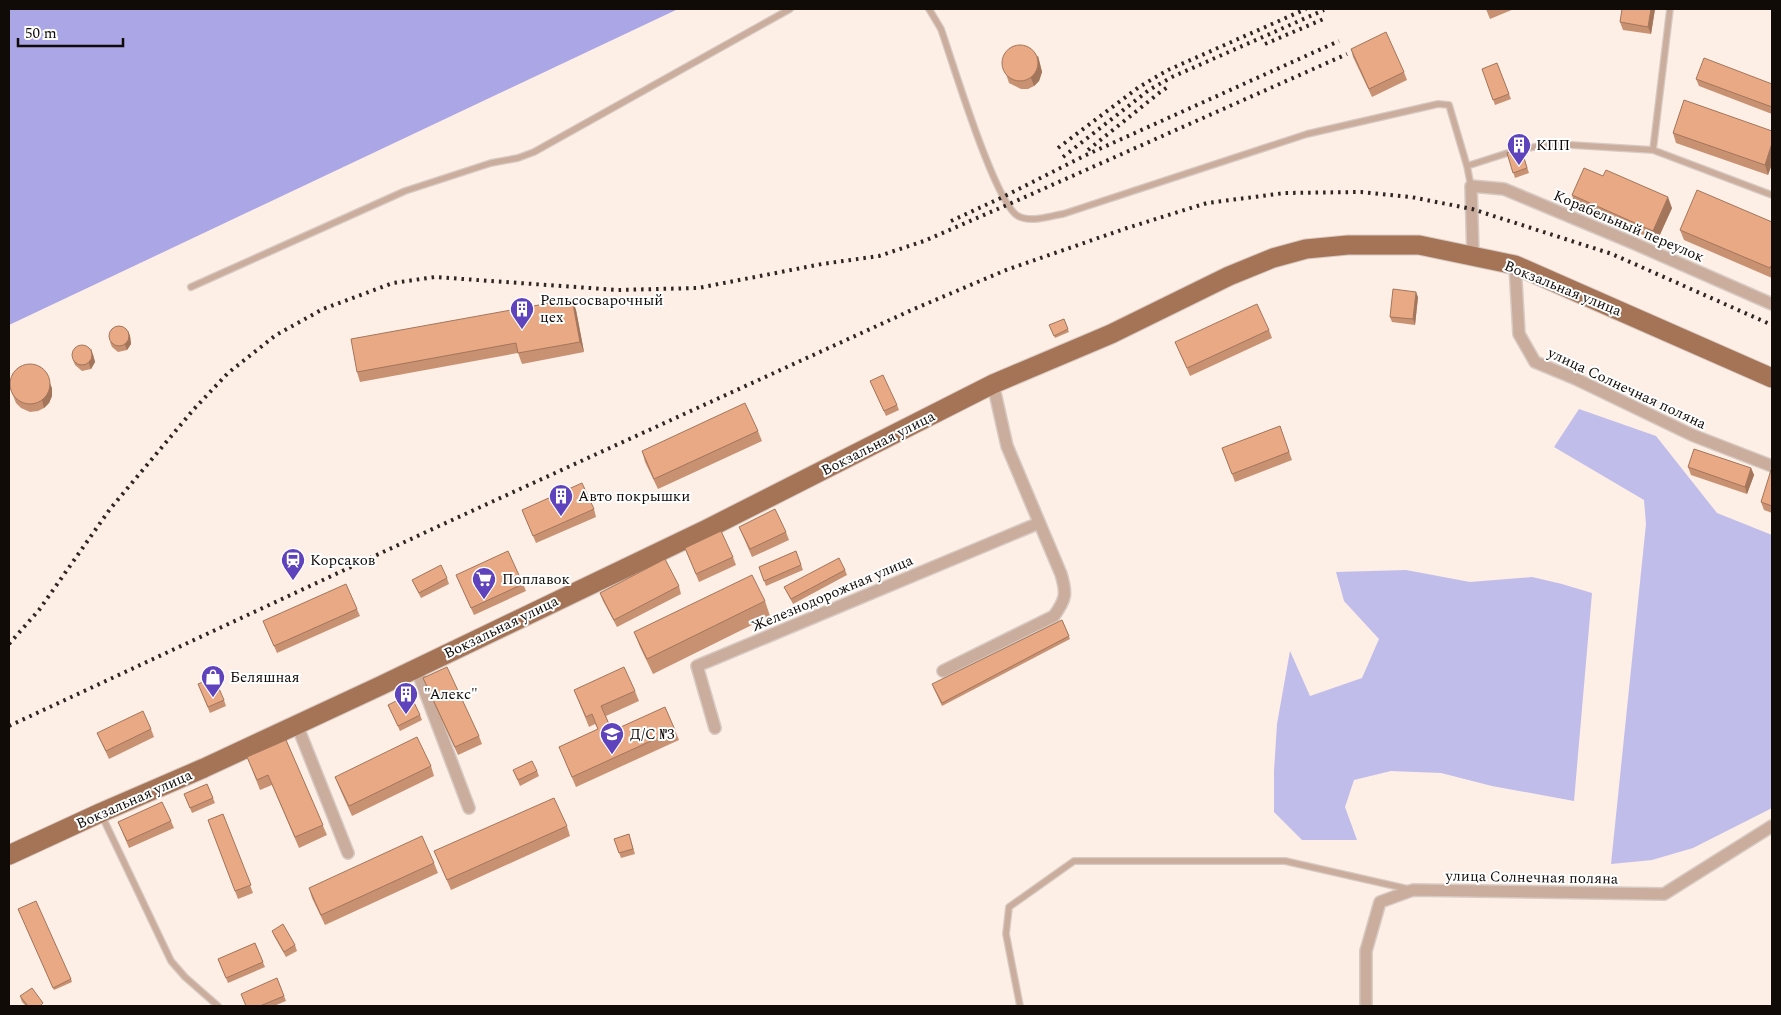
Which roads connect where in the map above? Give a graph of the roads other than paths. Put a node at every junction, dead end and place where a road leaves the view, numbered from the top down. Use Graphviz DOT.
graph roads {
  1 [pos="790,9"];
  2 [pos="929,9"];
  3 [pos="1670,9"];
  4 [pos="1653,150"];
  5 [pos="1467,166"];
  6 [pos="1471,186"];
  7 [pos="1772,195"];
  8 [pos="1473,256"];
  9 [pos="1515,265"];
  10 [pos="191,287"];
  11 [pos="1772,304"];
  12 [pos="1772,378"];
  13 [pos="994,384"];
  14 [pos="1772,466"];
  15 [pos="1039,523"];
  16 [pos="416,668"];
  17 [pos="942,671"];
  18 [pos="297,725"];
  19 [pos="715,728"];
  20 [pos="469,808"];
  21 [pos="100,812"];
  22 [pos="1772,826"];
  23 [pos="348,853"];
  24 [pos="9,855"];
  25 [pos="1413,890"];
  26 [pos="218,1006"];
  27 [pos="1020,1006"];
  28 [pos="1366,1006"];
  1 -- 10 [label="lane"];
  2 -- 5 [label="lane"];
  3 -- 4 [label="lane"];
  4 -- 5 [label="lane"];
  4 -- 7 [label="lane"];
  5 -- 6 [label="lane"];
  6 -- 8 [label="street"];
  6 -- 11 [label="street, Корабельный переулок"];
  8 -- 9 [label="main road, Вокзальная улица"];
  8 -- 13 [label="main road, Вокзальная улица"];
  9 -- 12 [label="main road, Вокзальная улица"];
  9 -- 14 [label="street, улица Солнечная поляна"];
  13 -- 15 [label="street"];
  13 -- 16 [label="main road, Вокзальная улица"];
  15 -- 17 [label="street"];
  15 -- 19 [label="street, Железнодорожная улица"];
  16 -- 18 [label="main road, Вокзальная улица"];
  16 -- 20 [label="street"];
  18 -- 21 [label="main road, Вокзальная улица"];
  18 -- 23 [label="street"];
  21 -- 24 [label="main road, Вокзальная улица"];
  21 -- 26 [label="lane"];
  22 -- 25 [label="street, улица Солнечная поляна"];
  25 -- 27 [label="lane"];
  25 -- 28 [label="street, улица Солнечная поляна"];
}
